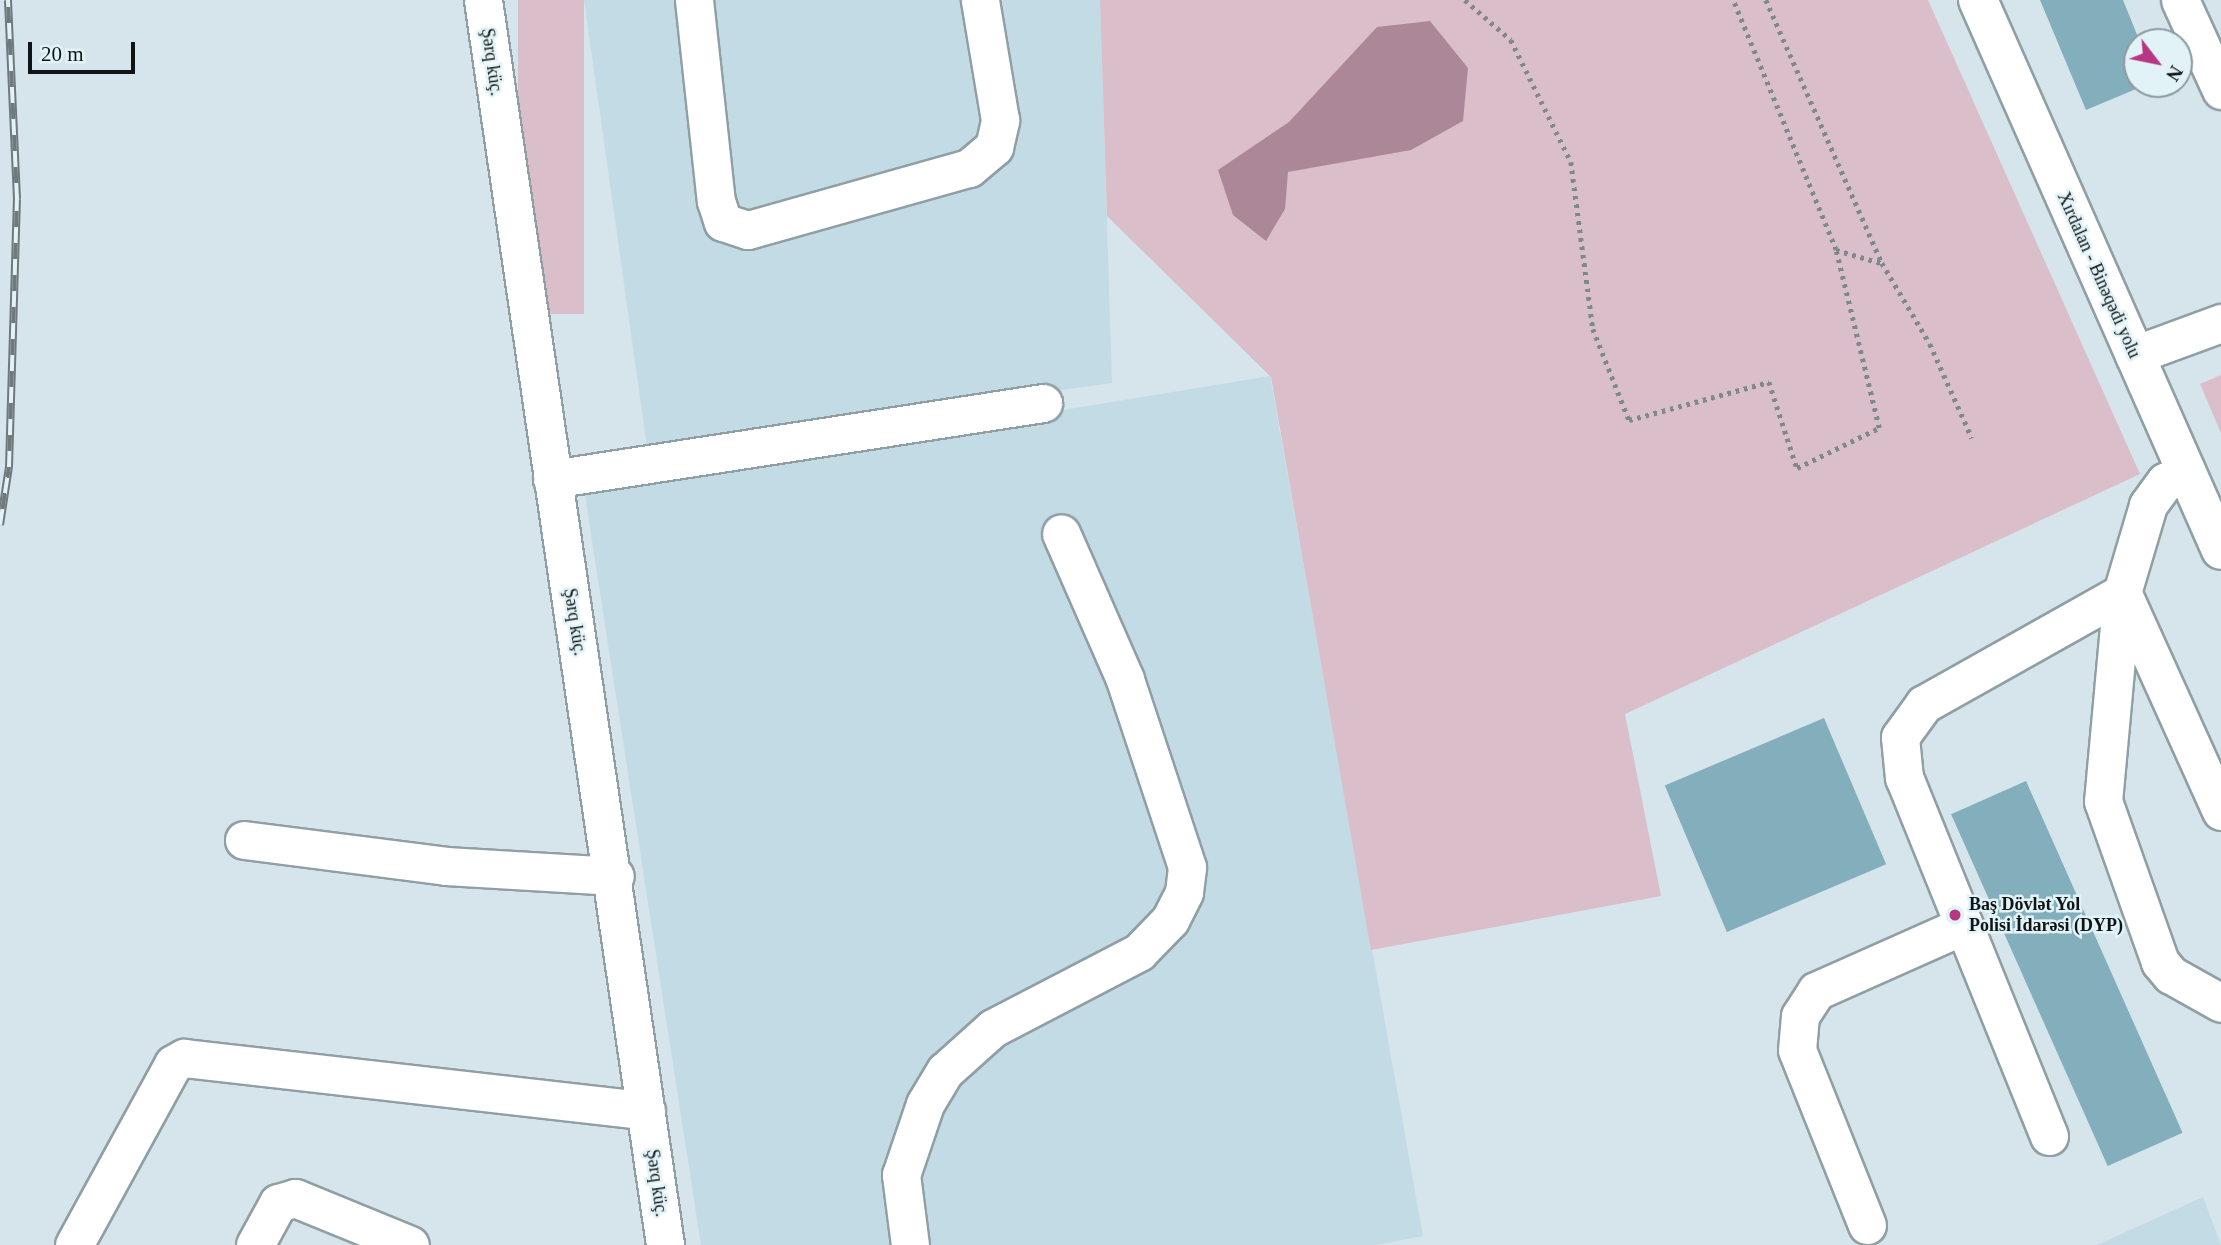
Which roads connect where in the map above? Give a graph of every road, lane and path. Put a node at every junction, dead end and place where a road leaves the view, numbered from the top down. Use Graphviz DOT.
graph roads {
  1 [pos="483,0"];
  2 [pos="694,0"];
  3 [pos="980,0"];
  4 [pos="1465,0"];
  5 [pos="1733,0"];
  6 [pos="1766,0"];
  7 [pos="1979,0"];
  8 [pos="2180,0"];
  9 [pos="2221,90"];
  10 [pos="1836,250"];
  11 [pos="1882,263"];
  12 [pos="2221,323"];
  13 [pos="2134,355"];
  14 [pos="1043,402"];
  15 [pos="1972,438"];
  16 [pos="2186,471"];
  17 [pos="552,479"];
  18 [pos="1061,533"];
  19 [pos="2221,550"];
  20 [pos="2122,593"];
  21 [pos="2221,811"];
  22 [pos="244,840"];
  23 [pos="615,876"];
  24 [pos="1964,925"];
  25 [pos="2221,1003"];
  26 [pos="646,1111"];
  27 [pos="2049,1136"];
  28 [pos="1867,1225"];
  29 [pos="74,1245"];
  30 [pos="255,1245"];
  31 [pos="410,1245"];
  32 [pos="666,1245"];
  33 [pos="910,1245"];
  1 -- 17 [label="street, Şərq küç."];
  2 -- 3 [label="street"];
  4 -- 10 [label="path"];
  5 -- 10 [label="path"];
  6 -- 11 [label="path"];
  7 -- 13 [label="main road, Xırdalan - Binəqədi yolu"];
  8 -- 9 [label="street"];
  10 -- 11 [label="path"];
  11 -- 15 [label="path"];
  12 -- 13 [label="street"];
  13 -- 16 [label="main road, Xırdalan - Binəqədi yolu"];
  14 -- 17 [label="street"];
  16 -- 19 [label="main road, Xırdalan - Binəqədi yolu"];
  16 -- 20 [label="street"];
  17 -- 23 [label="street, Şərq küç."];
  18 -- 33 [label="street"];
  20 -- 21 [label="street"];
  20 -- 24 [label="street"];
  20 -- 25 [label="street"];
  22 -- 23 [label="street"];
  23 -- 26 [label="street, Şərq küç."];
  24 -- 27 [label="street"];
  24 -- 28 [label="street"];
  26 -- 29 [label="street"];
  26 -- 32 [label="street, Şərq küç."];
  30 -- 31 [label="street"];
}
